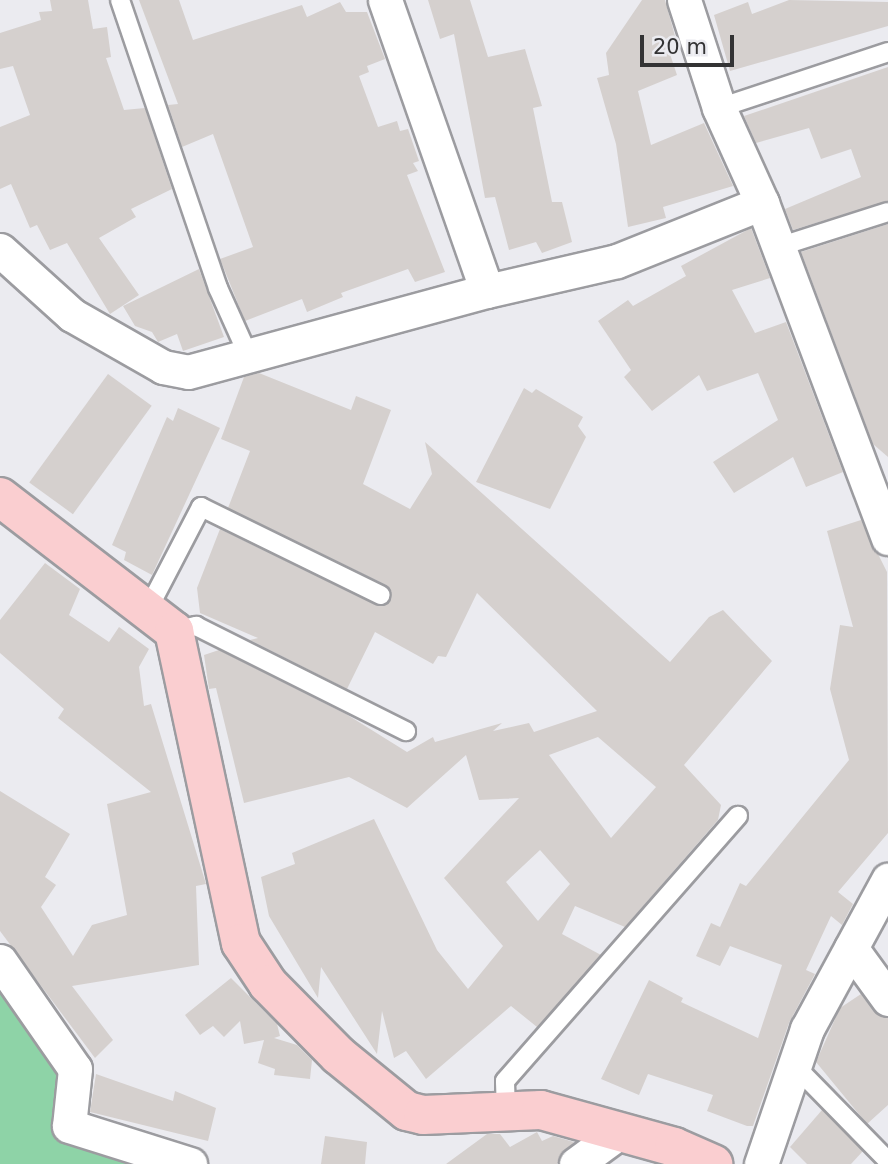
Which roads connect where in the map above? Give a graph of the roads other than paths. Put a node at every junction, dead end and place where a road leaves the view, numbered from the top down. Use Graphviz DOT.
graph roads {
  1 [pos="120,0"];
  2 [pos="385,0"];
  3 [pos="684,0"];
  4 [pos="888,52"];
  5 [pos="719,108"];
  6 [pos="762,203"];
  7 [pos="888,212"];
  8 [pos="778,247"];
  9 [pos="0,250"];
  10 [pos="487,290"];
  11 [pos="249,357"];
  12 [pos="0,497"];
  13 [pos="888,538"];
  14 [pos="381,595"];
  15 [pos="161,620"];
  16 [pos="406,732"];
  17 [pos="738,816"];
  18 [pos="888,880"];
  19 [pos="851,948"];
  20 [pos="0,961"];
  21 [pos="888,999"];
  22 [pos="795,1066"];
  23 [pos="506,1111"];
  24 [pos="621,1131"];
  25 [pos="888,1161"];
  26 [pos="190,1164"];
  27 [pos="576,1164"];
  28 [pos="713,1164"];
  29 [pos="761,1164"];
  1 -- 11 [label="lane"];
  2 -- 10 [label="street"];
  3 -- 5 [label="street"];
  4 -- 5 [label="lane"];
  5 -- 6 [label="street"];
  6 -- 8 [label="street"];
  6 -- 10 [label="street"];
  7 -- 8 [label="lane"];
  8 -- 13 [label="street"];
  9 -- 11 [label="street"];
  10 -- 11 [label="street"];
  12 -- 15 [label="street"];
  14 -- 15 [label="lane"];
  15 -- 16 [label="lane"];
  15 -- 23 [label="street"];
  17 -- 23 [label="lane"];
  18 -- 19 [label="street"];
  19 -- 21 [label="street"];
  19 -- 22 [label="street"];
  20 -- 26 [label="street"];
  22 -- 25 [label="lane"];
  22 -- 29 [label="street"];
  23 -- 24 [label="street"];
  24 -- 27 [label="street"];
  24 -- 28 [label="street"];
}
